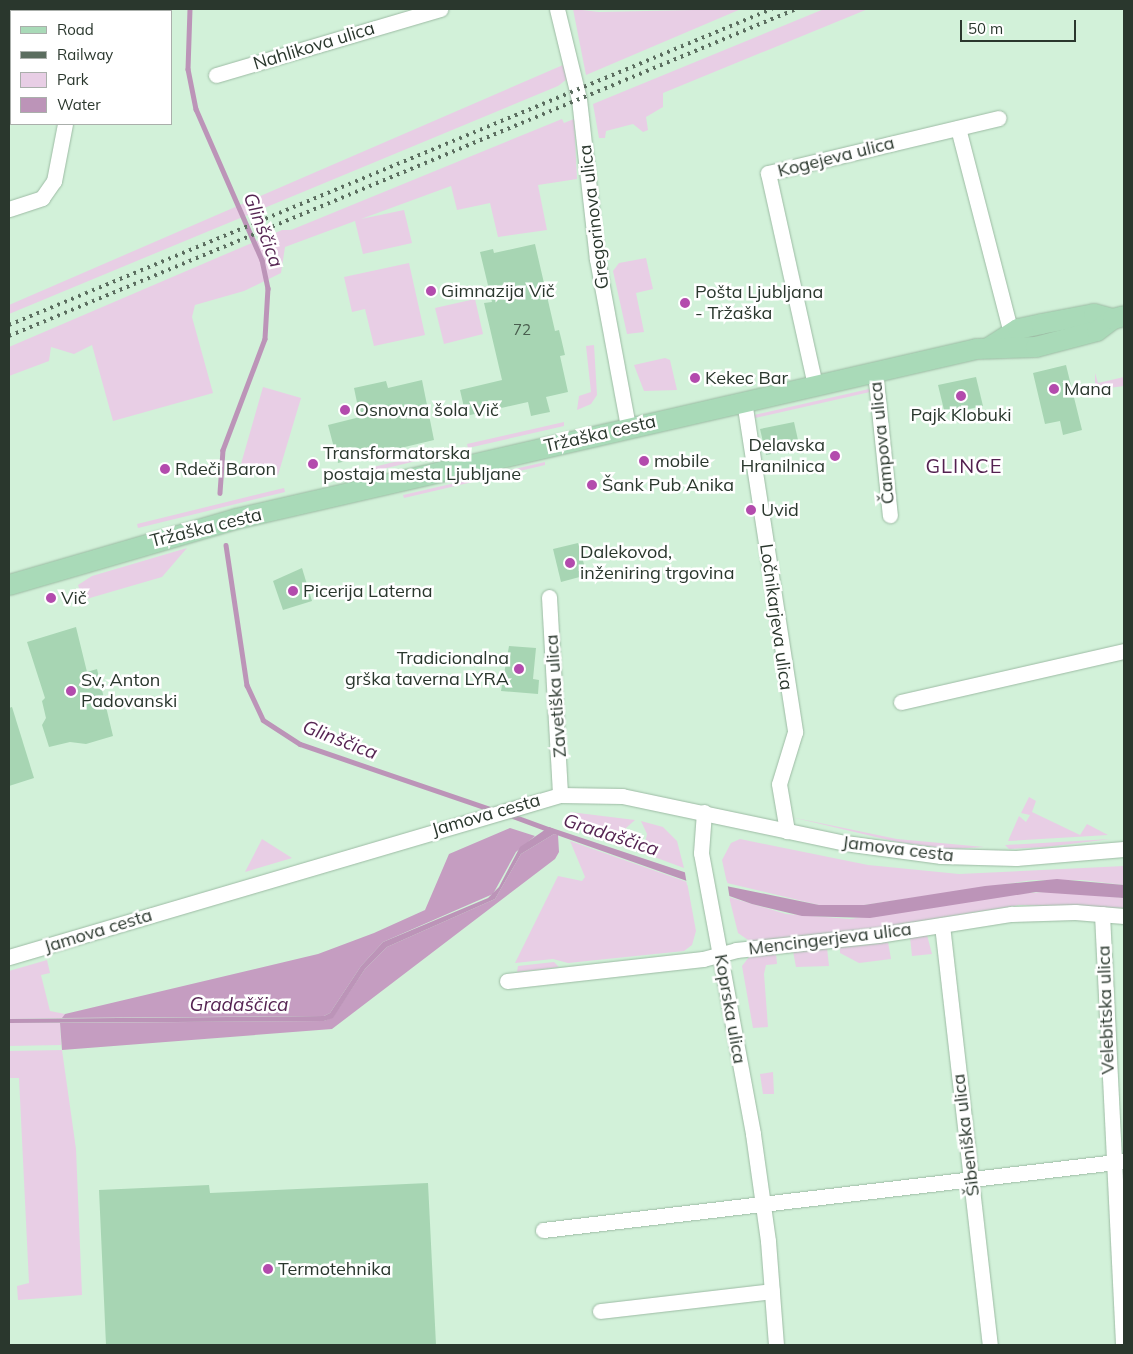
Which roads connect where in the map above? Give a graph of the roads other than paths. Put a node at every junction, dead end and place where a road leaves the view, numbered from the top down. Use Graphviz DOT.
graph roads {
  1 [pos="440,9"];
  2 [pos="557,9"];
  3 [pos="216,75"];
  4 [pos="999,118"];
  5 [pos="65,125"];
  6 [pos="958,128"];
  7 [pos="9,209"];
  8 [pos="1118,318"];
  9 [pos="1011,334"];
  10 [pos="990,346"];
  11 [pos="875,372"];
  12 [pos="815,385"];
  13 [pos="744,402"];
  14 [pos="628,427"];
  15 [pos="890,515"];
  16 [pos="9,585"];
  17 [pos="549,597"];
  18 [pos="1124,652"];
  19 [pos="901,702"];
  20 [pos="560,795"];
  21 [pos="704,812"];
  22 [pos="787,830"];
  23 [pos="1124,849"];
  24 [pos="1102,914"];
  25 [pos="1124,916"];
  26 [pos="942,925"];
  27 [pos="720,955"];
  28 [pos="9,957"];
  29 [pos="506,981"];
  30 [pos="1118,1162"];
  31 [pos="972,1180"];
  32 [pos="764,1205"];
  33 [pos="543,1230"];
  34 [pos="772,1291"];
  35 [pos="600,1311"];
  36 [pos="776,1345"];
  37 [pos="990,1345"];
  38 [pos="1123,1345"];
  1 -- 3 [label="street, Nahlikova ulica"];
  2 -- 14 [label="street, Gregorinova ulica"];
  4 -- 6 [label="street, Kogejeva ulica"];
  5 -- 7 [label="street"];
  6 -- 9 [label="street"];
  6 -- 12 [label="street, Kogejeva ulica"];
  8 -- 9 [label="main road, Tržaška cesta"];
  8 -- 10 [label="main road, Tržaška cesta"];
  9 -- 10 [label="main road, Tržaška cesta"];
  10 -- 11 [label="main road, Tržaška cesta"];
  11 -- 12 [label="main road, Tržaška cesta"];
  11 -- 15 [label="street, Čampova ulica"];
  12 -- 13 [label="main road, Tržaška cesta"];
  13 -- 14 [label="main road, Tržaška cesta"];
  13 -- 22 [label="street, Ločnikarjeva ulica"];
  14 -- 16 [label="main road, Tržaška cesta"];
  17 -- 20 [label="street, Zavetiška ulica"];
  18 -- 19 [label="street"];
  20 -- 21 [label="street, Jamova cesta"];
  20 -- 28 [label="street, Jamova cesta"];
  21 -- 22 [label="street, Jamova cesta"];
  21 -- 27 [label="street, Koprska ulica"];
  22 -- 23 [label="street, Jamova cesta"];
  24 -- 25 [label="street, Mencingerjeva ulica"];
  24 -- 26 [label="street, Mencingerjeva ulica"];
  24 -- 30 [label="street, Velebitska ulica"];
  26 -- 27 [label="street, Mencingerjeva ulica"];
  26 -- 31 [label="street, Šibeniška ulica"];
  27 -- 29 [label="street, Mencingerjeva ulica"];
  27 -- 32 [label="street, Koprska ulica"];
  30 -- 31 [label="street"];
  30 -- 38 [label="street, Velebitska ulica"];
  31 -- 32 [label="street"];
  31 -- 37 [label="street, Šibeniška ulica"];
  32 -- 33 [label="street"];
  32 -- 34 [label="street, Koprska ulica"];
  34 -- 35 [label="street"];
  34 -- 36 [label="street, Koprska ulica"];
}
